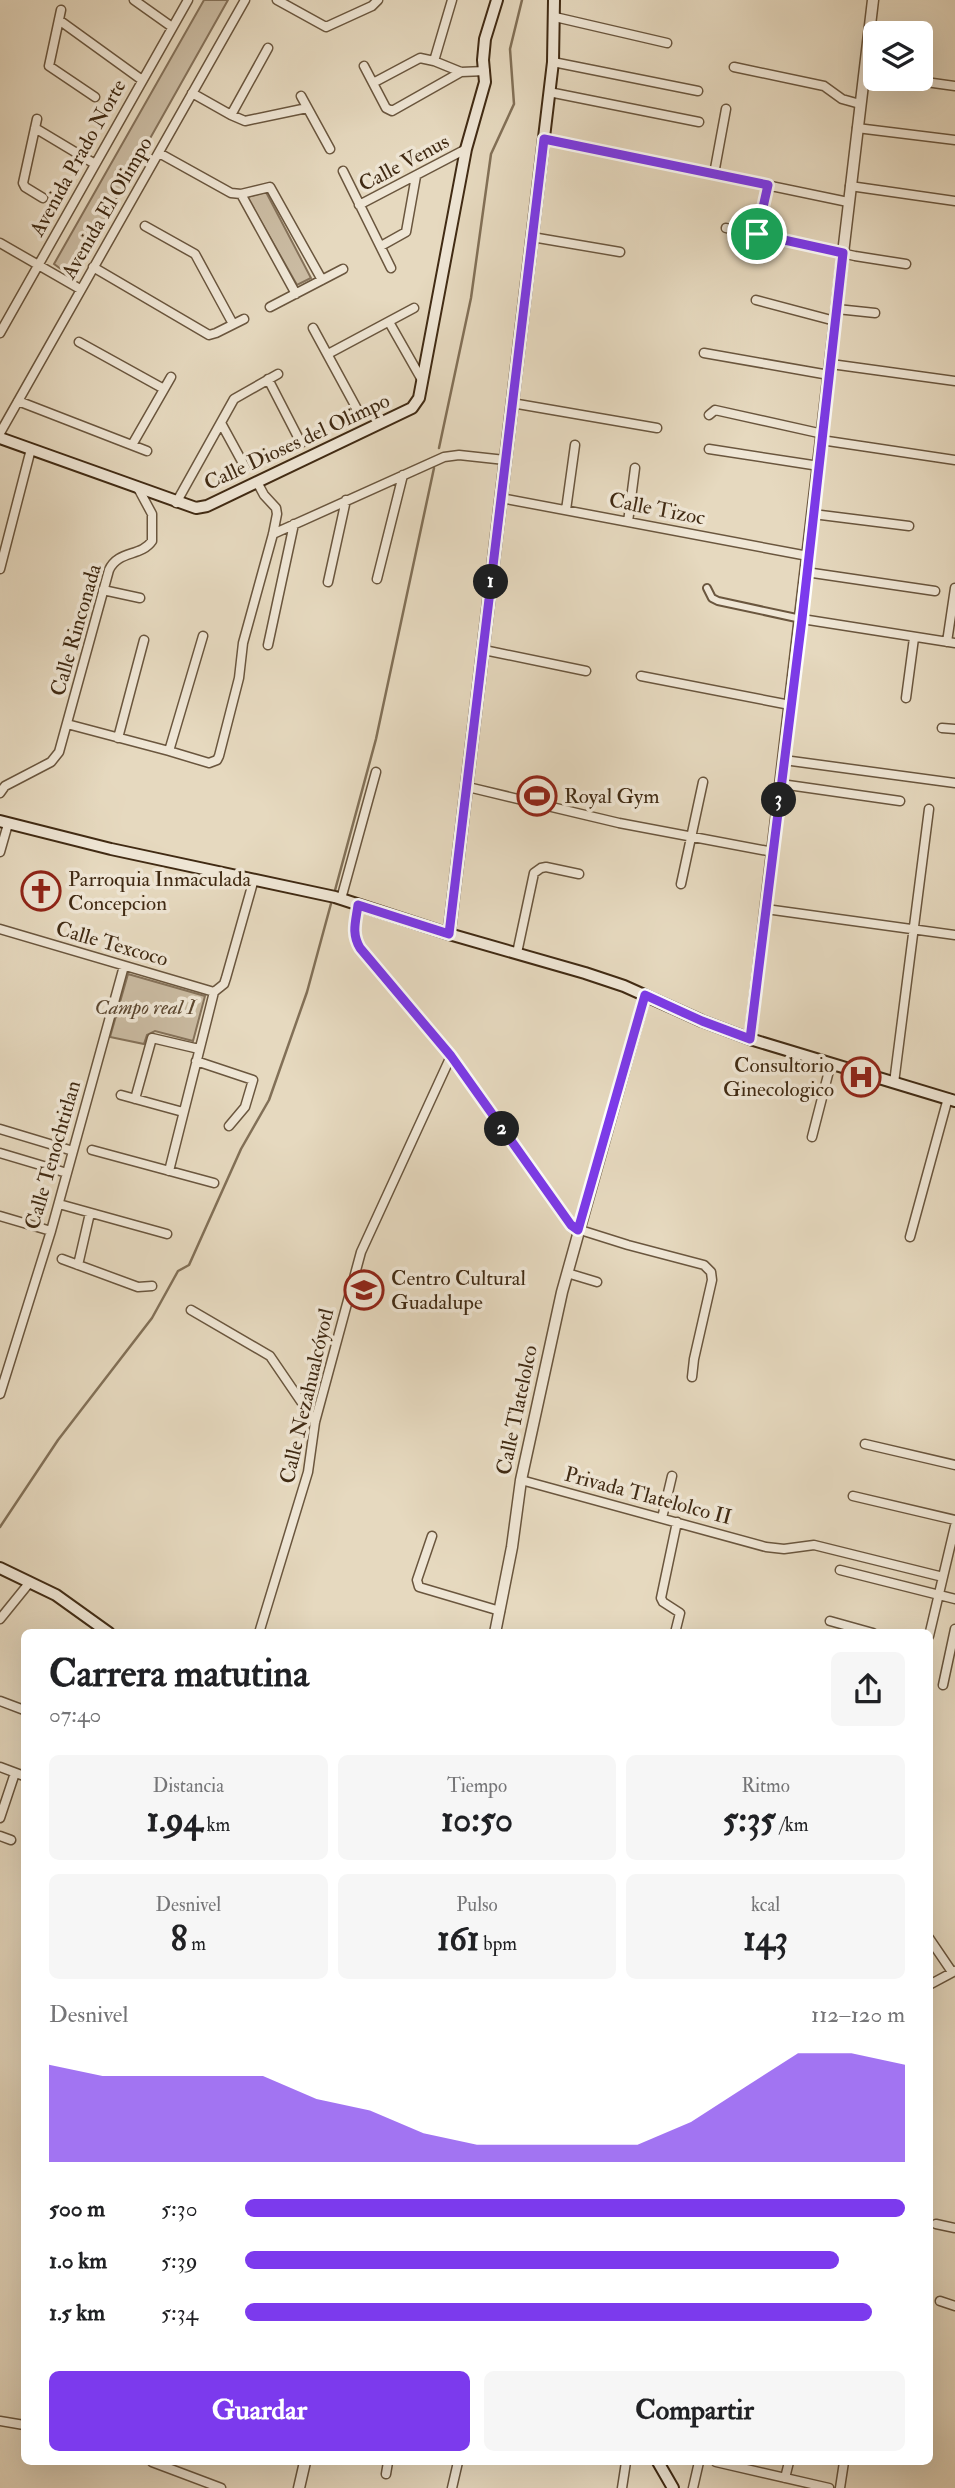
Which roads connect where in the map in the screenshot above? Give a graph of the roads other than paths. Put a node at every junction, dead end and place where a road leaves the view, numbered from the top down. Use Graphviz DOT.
graph roads {
  1 [pos="134,0"];
  2 [pos="188,0"];
  3 [pos="245,0"];
  4 [pos="277,0"];
  5 [pos="378,0"];
  6 [pos="452,0"];
  7 [pos="497,0"];
  8 [pos="873,0"];
  9 [pos="555,5"];
  10 [pos="61,10"];
  11 [pos="59,20"];
  12 [pos="872,21"];
  13 [pos="172,27"];
  14 [pos="667,43"];
  15 [pos="268,48"];
  16 [pos="434,61"];
  17 [pos="553,62"];
  18 [pos="364,66"];
  19 [pos="734,67"];
  20 [pos="485,71"];
  21 [pos="461,72"];
  22 [pos="142,80"];
  23 [pos="373,83"];
  24 [pos="933,83"];
  25 [pos="955,86"];
  26 [pos="698,91"];
  27 [pos="864,91"];
  28 [pos="549,92"];
  29 [pos="192,93"];
  30 [pos="301,96"];
  31 [pos="95,97"];
  32 [pos="860,104"];
  33 [pos="307,108"];
  34 [pos="726,109"];
  35 [pos="231,115"];
  36 [pos="699,122"];
  37 [pos="857,128"];
  38 [pos="544,139"];
  39 [pos="955,140"];
  40 [pos="330,149"];
  41 [pos="466,149"];
  42 [pos="159,153"];
  43 [pos="95,164"];
  44 [pos="343,170"];
  45 [pos="713,174"];
  46 [pos="416,176"];
  47 [pos="768,185"];
  48 [pos="850,186"];
  49 [pos="241,194"];
  50 [pos="43,198"];
  51 [pos="955,201"];
  52 [pos="848,202"];
  53 [pos="359,205"];
  54 [pos="145,226"];
  55 [pos="726,228"];
  56 [pos="757,234"];
  57 [pos="532,237"];
  58 [pos="0,243"];
  59 [pos="381,246"];
  60 [pos="620,252"];
  61 [pos="843,253"];
  62 [pos="905,264"];
  63 [pos="38,265"];
  64 [pos="93,267"];
  65 [pos="391,268"];
  66 [pos="343,270"];
  67 [pos="322,280"];
  68 [pos="80,289"];
  69 [pos="296,294"];
  70 [pos="756,300"];
  71 [pos="270,307"];
  72 [pos="414,308"];
  73 [pos="837,309"];
  74 [pos="875,313"];
  75 [pos="244,319"];
  76 [pos="835,320"];
  77 [pos="389,322"];
  78 [pos="233,324"];
  79 [pos="313,328"];
  80 [pos="0,333"];
  81 [pos="79,341"];
  82 [pos="704,353"];
  83 [pos="328,354"];
  84 [pos="831,364"];
  85 [pos="278,374"];
  86 [pos="829,375"];
  87 [pos="171,377"];
  88 [pos="268,379"];
  89 [pos="422,380"];
  90 [pos="955,381"];
  91 [pos="164,389"];
  92 [pos="18,401"];
  93 [pos="512,403"];
  94 [pos="358,409"];
  95 [pos="709,415"];
  96 [pos="221,423"];
  97 [pos="657,428"];
  98 [pos="0,436"];
  99 [pos="822,437"];
  100 [pos="301,443"];
  101 [pos="132,445"];
  102 [pos="575,445"];
  103 [pos="31,449"];
  104 [pos="709,449"];
  105 [pos="147,451"];
  106 [pos="505,460"];
  107 [pos="955,460"];
  108 [pos="819,466"];
  109 [pos="245,467"];
  110 [pos="635,468"];
  111 [pos="403,475"];
  112 [pos="257,482"];
  113 [pos="138,488"];
  114 [pos="501,498"];
  115 [pos="346,500"];
  116 [pos="176,503"];
  117 [pos="566,510"];
  118 [pos="813,514"];
  119 [pos="628,522"];
  120 [pos="294,524"];
  121 [pos="909,526"];
  122 [pos="273,534"];
  123 [pos="2,553"];
  124 [pos="808,556"];
  125 [pos="0,569"];
  126 [pos="806,572"];
  127 [pos="377,579"];
  128 [pos="328,582"];
  129 [pos="707,588"];
  130 [pos="955,588"];
  131 [pos="103,590"];
  132 [pos="935,590"];
  133 [pos="140,598"];
  134 [pos="802,619"];
  135 [pos="203,636"];
  136 [pos="914,638"];
  137 [pos="144,640"];
  138 [pos="951,642"];
  139 [pos="268,645"];
  140 [pos="484,650"];
  141 [pos="586,671"];
  142 [pos="641,676"];
  143 [pos="906,698"];
  144 [pos="790,705"];
  145 [pos="67,724"];
  146 [pos="942,728"];
  147 [pos="955,729"];
  148 [pos="118,738"];
  149 [pos="169,749"];
  150 [pos="784,760"];
  151 [pos="376,772"];
  152 [pos="703,782"];
  153 [pos="955,783"];
  154 [pos="781,784"];
  155 [pos="468,787"];
  156 [pos="0,793"];
  157 [pos="900,801"];
  158 [pos="929,809"];
  159 [pos="4,823"];
  160 [pos="692,837"];
  161 [pos="0,852"];
  162 [pos="773,852"];
  163 [pos="579,874"];
  164 [pos="254,879"];
  165 [pos="681,884"];
  166 [pos="335,898"];
  167 [pos="358,905"];
  168 [pos="766,909"];
  169 [pos="0,929"];
  170 [pos="915,929"];
  171 [pos="449,934"];
  172 [pos="955,935"];
  173 [pos="517,953"];
  174 [pos="124,965"];
  175 [pos="214,992"];
  176 [pos="645,995"];
  177 [pos="750,1039"];
  178 [pos="198,1049"];
  179 [pos="451,1056"];
  180 [pos="196,1061"];
  181 [pos="831,1063"];
  182 [pos="894,1083"];
  183 [pos="121,1095"];
  184 [pos="135,1099"];
  185 [pos="951,1100"];
  186 [pos="183,1112"];
  187 [pos="229,1126"];
  188 [pos="0,1129"];
  189 [pos="812,1137"];
  190 [pos="92,1150"];
  191 [pos="73,1151"];
  192 [pos="0,1153"];
  193 [pos="169,1171"];
  194 [pos="67,1173"];
  195 [pos="214,1183"];
  196 [pos="58,1204"];
  197 [pos="90,1213"];
  198 [pos="0,1216"];
  199 [pos="578,1230"];
  200 [pos="51,1231"];
  201 [pos="167,1234"];
  202 [pos="910,1237"];
  203 [pos="62,1259"];
  204 [pos="78,1265"];
  205 [pos="567,1273"];
  206 [pos="597,1282"];
  207 [pos="152,1286"];
  208 [pos="191,1310"];
  209 [pos="692,1377"];
  210 [pos="0,1394"];
  211 [pos="316,1422"];
  212 [pos="865,1444"];
  213 [pos="955,1465"];
  214 [pos="673,1476"];
  215 [pos="521,1480"];
  216 [pos="853,1496"];
  217 [pos="662,1518"];
  218 [pos="955,1520"];
  219 [pos="677,1522"];
  220 [pos="955,1526"];
  221 [pos="432,1536"];
  222 [pos="0,1568"];
  223 [pos="840,1570"];
  224 [pos="943,1577"];
  225 [pos="30,1582"];
  226 [pos="939,1595"];
  227 [pos="955,1599"];
  228 [pos="500,1611"];
  229 [pos="0,1619"];
  230 [pos="830,1621"];
  231 [pos="103,1629"];
  232 [pos="260,1629"];
  233 [pos="496,1629"];
  234 [pos="676,1629"];
  235 [pos="859,1629"];
  236 [pos="931,1629"];
  237 [pos="955,1629"];
  238 [pos="943,1685"];
  239 [pos="0,1701"];
  240 [pos="21,1709"];
  241 [pos="0,1767"];
  242 [pos="20,1774"];
  243 [pos="0,1818"];
  244 [pos="0,1836"];
  245 [pos="11,1840"];
  246 [pos="933,1944"];
  247 [pos="953,1972"];
  248 [pos="933,1983"];
  249 [pos="936,2224"];
  250 [pos="955,2228"];
  251 [pos="940,2301"];
  252 [pos="955,2306"];
  253 [pos="0,2421"];
  254 [pos="21,2425"];
  255 [pos="161,2465"];
  256 [pos="303,2465"];
  257 [pos="387,2465"];
  258 [pos="457,2465"];
  259 [pos="626,2465"];
  260 [pos="660,2465"];
  261 [pos="698,2465"];
  262 [pos="729,2465"];
  263 [pos="788,2465"];
  264 [pos="843,2465"];
  265 [pos="386,2473"];
  266 [pos="785,2478"];
  267 [pos="209,2486"];
  268 [pos="221,2488"];
  269 [pos="299,2488"];
  270 [pos="452,2488"];
  271 [pos="622,2488"];
  272 [pos="673,2488"];
  273 [pos="693,2488"];
  274 [pos="829,2488"];
  275 [pos="839,2488"];
  1 -- 13 [label="street"];
  2 -- 13 [label="street, Avenida Prado Norte"];
  3 -- 29 [label="street, Avenida El Olimpo"];
  4 -- 5 [label="street"];
  6 -- 16 [label="street"];
  7 -- 20 [label="main road, Calle Dioses del Olimpo"];
  8 -- 12 [label="street"];
  9 -- 14 [label="street"];
  9 -- 17 [label="main road"];
  10 -- 11 [label="street"];
  11 -- 22 [label="street"];
  11 -- 31 [label="street"];
  13 -- 22 [label="street, Avenida Prado Norte"];
  15 -- 35 [label="street"];
  16 -- 21 [label="street"];
  16 -- 23 [label="street"];
  17 -- 26 [label="street"];
  17 -- 28 [label="main road"];
  18 -- 23 [label="street"];
  19 -- 32 [label="street"];
  20 -- 21 [label="street"];
  20 -- 41 [label="main road, Calle Dioses del Olimpo"];
  21 -- 23 [label="street"];
  22 -- 43 [label="street, Avenida Prado Norte"];
  24 -- 25 [label="street"];
  27 -- 32 [label="street"];
  28 -- 36 [label="street"];
  28 -- 38 [label="main road"];
  29 -- 35 [label="street"];
  29 -- 42 [label="street, Avenida El Olimpo"];
  30 -- 33 [label="street"];
  32 -- 37 [label="street"];
  33 -- 35 [label="street"];
  33 -- 40 [label="street"];
  34 -- 45 [label="street"];
  37 -- 39 [label="street"];
  37 -- 48 [label="street"];
  38 -- 45 [label="street"];
  38 -- 57 [label="main road"];
  41 -- 46 [label="street, Calle Venus"];
  41 -- 89 [label="main road, Calle Dioses del Olimpo"];
  42 -- 49 [label="street"];
  42 -- 64 [label="street, Avenida El Olimpo"];
  43 -- 50 [label="street"];
  43 -- 63 [label="street, Avenida Prado Norte"];
  44 -- 53 [label="street"];
  45 -- 47 [label="street"];
  46 -- 53 [label="street, Calle Venus"];
  46 -- 59 [label="street"];
  47 -- 52 [label="street"];
  47 -- 56 [label="street"];
  48 -- 51 [label="street"];
  48 -- 52 [label="street"];
  49 -- 67 [label="street"];
  49 -- 69 [label="street"];
  52 -- 61 [label="street"];
  53 -- 59 [label="street, Calle Venus"];
  54 -- 78 [label="street"];
  55 -- 56 [label="street"];
  56 -- 61 [label="street"];
  57 -- 60 [label="street"];
  57 -- 93 [label="main road"];
  58 -- 63 [label="street"];
  59 -- 65 [label="street, Calle Venus"];
  61 -- 62 [label="street"];
  61 -- 73 [label="street"];
  63 -- 68 [label="street"];
  63 -- 80 [label="street, Avenida Prado Norte"];
  64 -- 68 [label="street, Avenida El Olimpo"];
  64 -- 78 [label="street"];
  66 -- 67 [label="street"];
  67 -- 69 [label="street"];
  68 -- 92 [label="street, Avenida El Olimpo"];
  69 -- 71 [label="street"];
  70 -- 76 [label="street"];
  72 -- 77 [label="street"];
  73 -- 74 [label="street"];
  73 -- 76 [label="street"];
  75 -- 78 [label="street"];
  76 -- 84 [label="street"];
  77 -- 83 [label="street"];
  77 -- 89 [label="street"];
  79 -- 83 [label="street"];
  81 -- 91 [label="street"];
  82 -- 86 [label="street"];
  83 -- 94 [label="street"];
  84 -- 86 [label="street"];
  84 -- 90 [label="street"];
  85 -- 88 [label="street"];
  86 -- 99 [label="street"];
  87 -- 91 [label="street"];
  88 -- 96 [label="street"];
  88 -- 100 [label="street"];
  89 -- 112 [label="main road, Calle Dioses del Olimpo"];
  91 -- 101 [label="street"];
  92 -- 98 [label="street, Avenida El Olimpo"];
  92 -- 101 [label="street"];
  93 -- 97 [label="street"];
  93 -- 106 [label="main road"];
  95 -- 99 [label="street"];
  96 -- 109 [label="street"];
  96 -- 116 [label="street"];
  98 -- 103 [label="main road, Calle Dioses del Olimpo"];
  99 -- 107 [label="street"];
  99 -- 108 [label="street"];
  101 -- 105 [label="street"];
  102 -- 117 [label="street"];
  103 -- 113 [label="main road, Calle Dioses del Olimpo"];
  103 -- 123 [label="street"];
  104 -- 108 [label="street"];
  106 -- 111 [label="street"];
  106 -- 114 [label="main road"];
  108 -- 118 [label="street"];
  110 -- 119 [label="street"];
  111 -- 115 [label="street"];
  111 -- 127 [label="street"];
  112 -- 116 [label="main road, Calle Dioses del Olimpo"];
  112 -- 122 [label="street"];
  113 -- 116 [label="main road, Calle Dioses del Olimpo"];
  113 -- 131 [label="street, Calle Rinconada"];
  114 -- 117 [label="street, Calle Tizoc"];
  114 -- 140 [label="main road"];
  115 -- 120 [label="street"];
  115 -- 128 [label="street"];
  117 -- 119 [label="street, Calle Tizoc"];
  118 -- 121 [label="street"];
  118 -- 124 [label="street"];
  119 -- 124 [label="street, Calle Tizoc"];
  120 -- 122 [label="street"];
  120 -- 139 [label="street"];
  122 -- 149 [label="street, Calle Rinconada"];
  123 -- 125 [label="street"];
  124 -- 126 [label="street"];
  126 -- 132 [label="street"];
  126 -- 134 [label="street"];
  129 -- 134 [label="street"];
  130 -- 138 [label="street"];
  131 -- 133 [label="street"];
  131 -- 145 [label="street, Calle Rinconada"];
  134 -- 136 [label="street"];
  134 -- 144 [label="street"];
  135 -- 149 [label="street"];
  136 -- 138 [label="street"];
  136 -- 143 [label="street"];
  137 -- 148 [label="street"];
  140 -- 141 [label="street"];
  140 -- 155 [label="main road"];
  142 -- 144 [label="street"];
  144 -- 150 [label="street"];
  145 -- 148 [label="street, Calle Rinconada"];
  145 -- 156 [label="street, Calle Rinconada"];
  146 -- 147 [label="street"];
  148 -- 149 [label="street, Calle Rinconada"];
  150 -- 153 [label="street"];
  150 -- 154 [label="street"];
  151 -- 166 [label="street"];
  152 -- 160 [label="street"];
  154 -- 157 [label="street"];
  154 -- 162 [label="street"];
  155 -- 160 [label="street"];
  155 -- 171 [label="main road"];
  158 -- 170 [label="street"];
  159 -- 161 [label="street"];
  159 -- 164 [label="main road"];
  160 -- 162 [label="street"];
  160 -- 165 [label="street"];
  162 -- 168 [label="street"];
  163 -- 173 [label="street"];
  164 -- 166 [label="main road"];
  164 -- 175 [label="street"];
  166 -- 167 [label="main road"];
  167 -- 171 [label="main road"];
  167 -- 179 [label="street"];
  168 -- 170 [label="street"];
  168 -- 177 [label="street"];
  169 -- 174 [label="street, Calle Texcoco"];
  170 -- 172 [label="street"];
  170 -- 182 [label="street"];
  171 -- 173 [label="main road"];
  173 -- 176 [label="main road"];
  174 -- 175 [label="street, Calle Texcoco"];
  174 -- 191 [label="street, Calle Tenochtitlan"];
  175 -- 178 [label="street"];
  176 -- 177 [label="main road"];
  176 -- 199 [label="street, Calle Tlatelolco"];
  177 -- 181 [label="main road"];
  178 -- 180 [label="street"];
  178 -- 184 [label="street"];
  179 -- 199 [label="street"];
  179 -- 211 [label="street, Calle Nezahualcóyotl"];
  180 -- 186 [label="street"];
  180 -- 187 [label="street"];
  181 -- 182 [label="main road"];
  181 -- 189 [label="street"];
  182 -- 185 [label="main road"];
  183 -- 184 [label="street"];
  184 -- 186 [label="street"];
  185 -- 202 [label="street"];
  186 -- 193 [label="street"];
  188 -- 191 [label="street"];
  190 -- 193 [label="street"];
  191 -- 194 [label="street, Calle Tenochtitlan"];
  192 -- 194 [label="street"];
  193 -- 195 [label="street"];
  194 -- 196 [label="street, Calle Tenochtitlan"];
  196 -- 197 [label="street"];
  196 -- 200 [label="street, Calle Tenochtitlan"];
  197 -- 201 [label="street"];
  197 -- 204 [label="street"];
  198 -- 200 [label="street"];
  199 -- 205 [label="street, Calle Tlatelolco"];
  199 -- 209 [label="street"];
  200 -- 210 [label="street, Calle Tenochtitlan"];
  203 -- 204 [label="street"];
  204 -- 207 [label="street"];
  205 -- 206 [label="street"];
  205 -- 215 [label="street, Calle Tlatelolco"];
  208 -- 211 [label="street"];
  211 -- 232 [label="street, Calle Nezahualcóyotl"];
  212 -- 213 [label="street"];
  214 -- 217 [label="street"];
  215 -- 217 [label="street, Privada Tlatelolco II"];
  215 -- 228 [label="street, Calle Tlatelolco"];
  216 -- 218 [label="street"];
  217 -- 219 [label="street, Privada Tlatelolco II"];
  219 -- 224 [label="street, Privada Tlatelolco II"];
  219 -- 234 [label="street"];
  220 -- 224 [label="street"];
  221 -- 228 [label="street"];
  222 -- 225 [label="main road"];
  223 -- 226 [label="street"];
  224 -- 226 [label="street"];
  225 -- 229 [label="street"];
  225 -- 231 [label="main road"];
  226 -- 227 [label="street"];
  226 -- 236 [label="street"];
  228 -- 233 [label="street, Calle Tlatelolco"];
  230 -- 235 [label="street"];
  237 -- 238 [label="street"];
  239 -- 240 [label="street"];
  241 -- 242 [label="street"];
  242 -- 243 [label="street"];
  244 -- 245 [label="street"];
  246 -- 247 [label="street"];
  247 -- 248 [label="street"];
  249 -- 250 [label="street"];
  251 -- 252 [label="street"];
  253 -- 254 [label="street"];
  255 -- 267 [label="street"];
  256 -- 269 [label="street"];
  257 -- 265 [label="street"];
  258 -- 270 [label="street"];
  259 -- 271 [label="street"];
  260 -- 272 [label="main road"];
  261 -- 273 [label="street"];
  262 -- 266 [label="street"];
  263 -- 266 [label="street"];
  264 -- 275 [label="street"];
  266 -- 274 [label="street"];
  267 -- 268 [label="street"];
}
